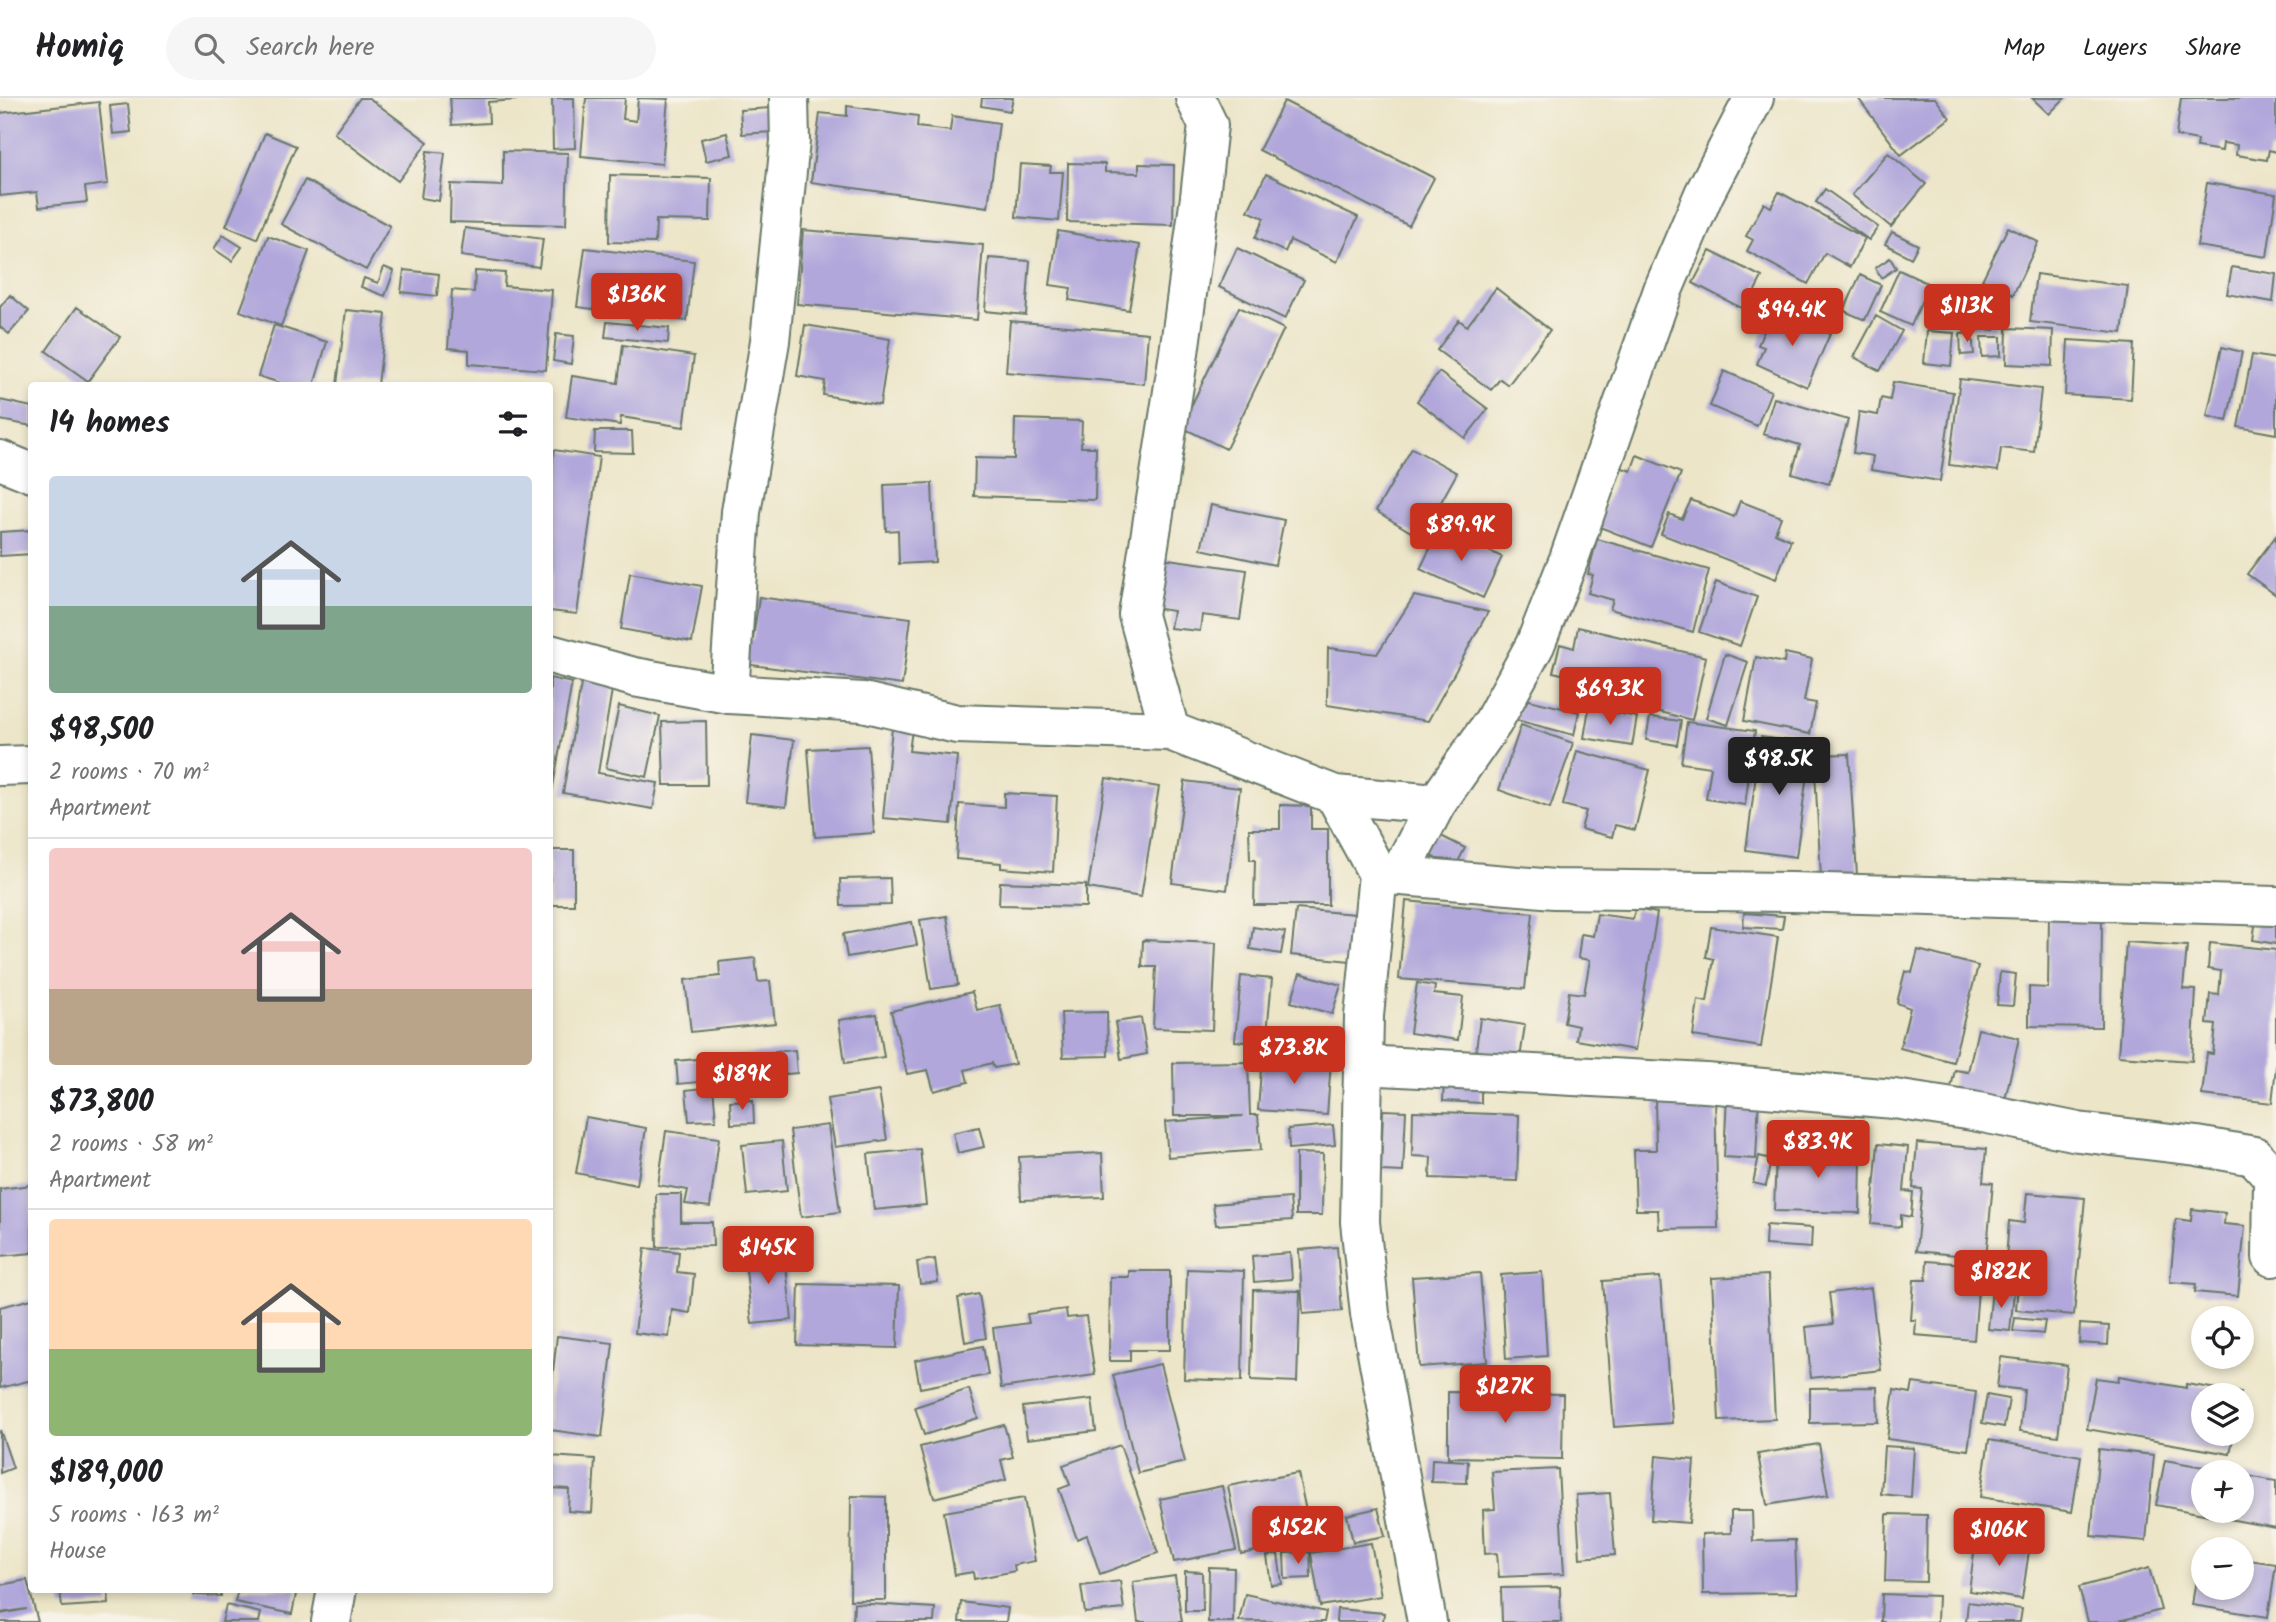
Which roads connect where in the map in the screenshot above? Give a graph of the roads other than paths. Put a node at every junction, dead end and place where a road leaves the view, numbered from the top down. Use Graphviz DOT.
graph roads {
  1 [pos="789,98"];
  2 [pos="1195,98"];
  3 [pos="1754,98"];
  4 [pos="0,460"];
  5 [pos="28,471"];
  6 [pos="553,655"];
  7 [pos="729,694"];
  8 [pos="1170,731"];
  9 [pos="28,765"];
  10 [pos="0,766"];
  11 [pos="1335,795"];
  12 [pos="1436,804"];
  13 [pos="1378,874"];
  14 [pos="2276,906"];
  15 [pos="1362,1065"];
  16 [pos="2272,1257"];
  17 [pos="336,1593"];
  18 [pos="331,1622"];
  19 [pos="1427,1622"];
  1 -- 7 [label="street"];
  2 -- 8 [label="street"];
  3 -- 12 [label="street"];
  4 -- 5 [label="street"];
  6 -- 7 [label="street"];
  7 -- 8 [label="street"];
  8 -- 11 [label="street"];
  9 -- 10 [label="street"];
  11 -- 12 [label="street"];
  11 -- 13 [label="street"];
  12 -- 13 [label="street"];
  13 -- 14 [label="street"];
  13 -- 15 [label="street"];
  15 -- 16 [label="street"];
  15 -- 19 [label="street"];
  17 -- 18 [label="street"];
}
